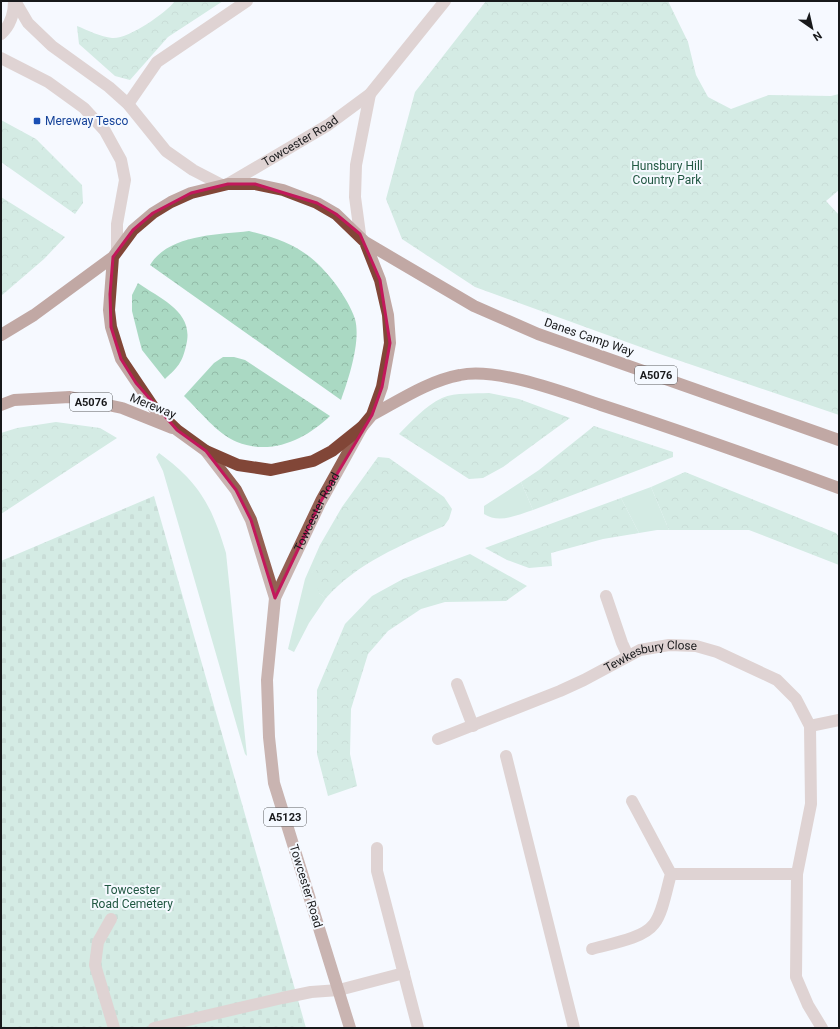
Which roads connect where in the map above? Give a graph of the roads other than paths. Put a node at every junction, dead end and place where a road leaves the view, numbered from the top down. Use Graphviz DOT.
graph roads {
  1 [pos="15,1"];
  2 [pos="247,1"];
  3 [pos="445,1"];
  4 [pos="1,34"];
  5 [pos="1,58"];
  6 [pos="370,94"];
  7 [pos="128,104"];
  8 [pos="225,185"];
  9 [pos="362,238"];
  10 [pos="115,253"];
  11 [pos="1,335"];
  12 [pos="1,405"];
  13 [pos="372,415"];
  14 [pos="362,427"];
  15 [pos="177,430"];
  16 [pos="839,440"];
  17 [pos="206,452"];
  18 [pos="839,488"];
  19 [pos="606,596"];
  20 [pos="275,598"];
  21 [pos="628,656"];
  22 [pos="457,684"];
  23 [pos="839,720"];
  24 [pos="473,726"];
  25 [pos="810,726"];
  26 [pos="438,739"];
  27 [pos="506,756"];
  28 [pos="632,801"];
  29 [pos="377,848"];
  30 [pos="671,874"];
  31 [pos="797,874"];
  32 [pos="111,919"];
  33 [pos="592,949"];
  34 [pos="404,973"];
  35 [pos="339,990"];
  36 [pos="114,1028"];
  37 [pos="154,1028"];
  38 [pos="350,1028"];
  39 [pos="418,1028"];
  40 [pos="574,1028"];
  41 [pos="822,1028"];
  1 -- 4 [label="street"];
  1 -- 7 [label="street"];
  2 -- 7 [label="street"];
  3 -- 6 [label="street, Towcester Road"];
  5 -- 10 [label="street"];
  6 -- 8 [label="street, Towcester Road"];
  6 -- 9 [label="street, Towcester Road"];
  7 -- 8 [label="street"];
  8 -- 9 [label="highway, Danes Camp Way"];
  8 -- 10 [label="highway, Danes Camp Way"];
  9 -- 13 [label="highway"];
  9 -- 16 [label="highway, Danes Camp Way / A5076"];
  10 -- 11 [label="highway"];
  10 -- 15 [label="highway"];
  12 -- 15 [label="highway, Mereway / A5076"];
  13 -- 14 [label="highway"];
  13 -- 18 [label="highway"];
  14 -- 17 [label="highway"];
  14 -- 20 [label="main road, Towcester Road / A5123"];
  15 -- 17 [label="highway"];
  17 -- 20 [label="main road, Towcester Road / A5123"];
  19 -- 21 [label="street"];
  20 -- 35 [label="main road, Towcester Road / A5123"];
  21 -- 24 [label="street, Tewkesbury Close"];
  21 -- 25 [label="street, Tewkesbury Close"];
  22 -- 24 [label="street"];
  23 -- 25 [label="street"];
  24 -- 26 [label="street, Tewkesbury Close"];
  25 -- 31 [label="street, Tewkesbury Close"];
  27 -- 40 [label="street"];
  28 -- 30 [label="street"];
  29 -- 34 [label="street"];
  30 -- 31 [label="street"];
  30 -- 33 [label="street"];
  31 -- 41 [label="street, Tewkesbury Close"];
  32 -- 36 [label="street"];
  34 -- 35 [label="street"];
  34 -- 39 [label="street"];
  35 -- 37 [label="street"];
  35 -- 38 [label="main road, Towcester Road / A5123"];
}
